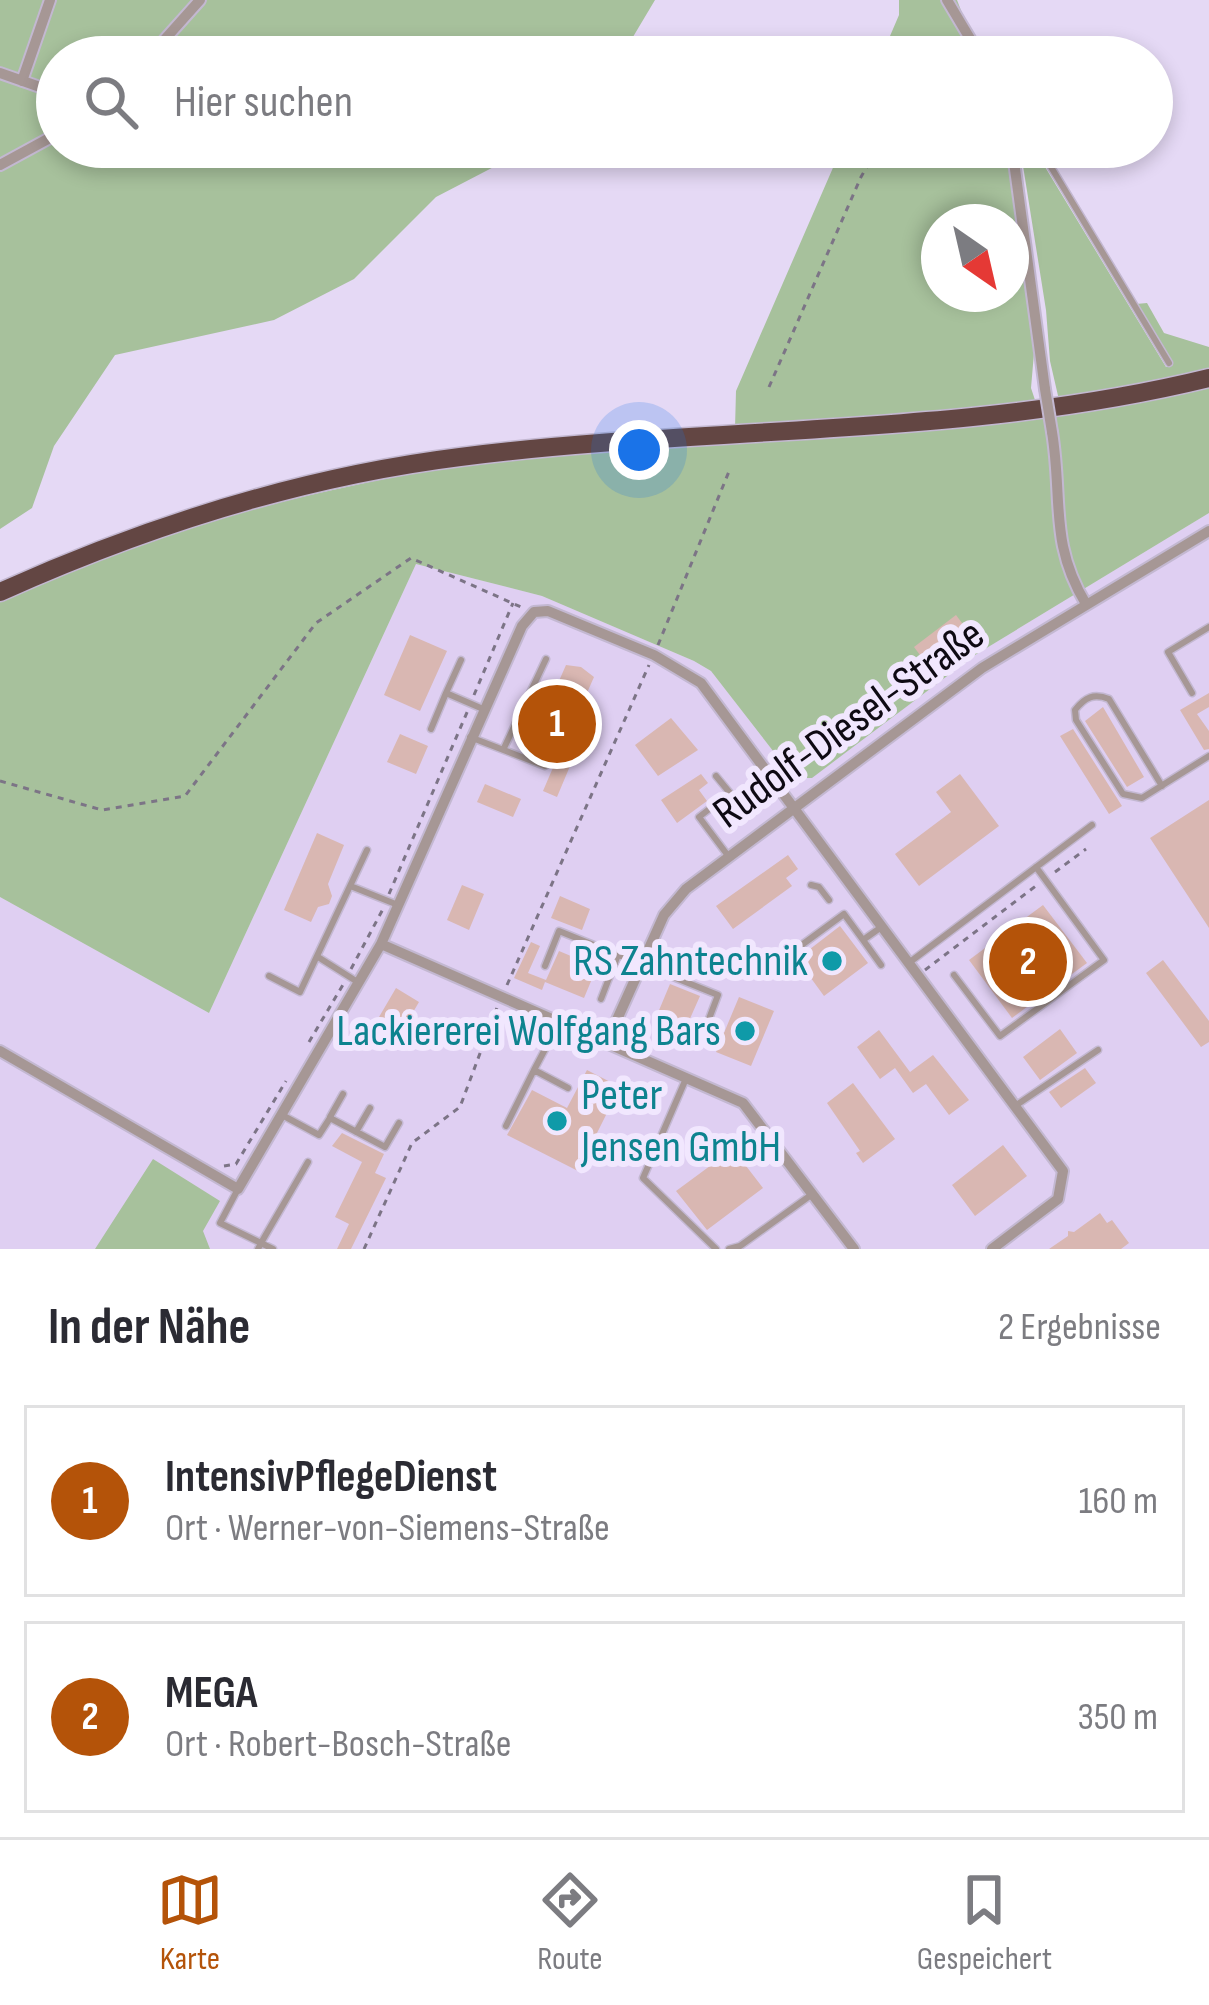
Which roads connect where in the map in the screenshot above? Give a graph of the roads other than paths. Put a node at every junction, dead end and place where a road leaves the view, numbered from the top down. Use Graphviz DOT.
graph roads {
  1 [pos="50,0"];
  2 [pos="200,0"];
  3 [pos="946,0"];
  4 [pos="38,36"];
  5 [pos="168,36"];
  6 [pos="970,36"];
  7 [pos="36,40"];
  8 [pos="0,74"];
  9 [pos="22,81"];
  10 [pos="36,86"];
  11 [pos="36,145"];
  12 [pos="0,165"];
  13 [pos="1015,168"];
  14 [pos="1052,168"];
  15 [pos="1168,363"];
  16 [pos="1209,378"];
  17 [pos="1209,531"];
  18 [pos="0,592"];
  19 [pos="1086,604"];
  20 [pos="1209,627"];
  21 [pos="546,658"];
  22 [pos="461,659"];
  23 [pos="446,693"];
  24 [pos="1192,693"];
  25 [pos="477,706"];
  26 [pos="430,729"];
  27 [pos="470,736"];
  28 [pos="504,748"];
  29 [pos="1209,756"];
  30 [pos="545,766"];
  31 [pos="716,776"];
  32 [pos="1162,786"];
  33 [pos="794,808"];
  34 [pos="1092,825"];
  35 [pos="367,850"];
  36 [pos="729,856"];
  37 [pos="1036,867"];
  38 [pos="811,884"];
  39 [pos="353,887"];
  40 [pos="829,900"];
  41 [pos="392,903"];
  42 [pos="883,926"];
  43 [pos="862,940"];
  44 [pos="380,944"];
  45 [pos="618,955"];
  46 [pos="788,955"];
  47 [pos="318,957"];
  48 [pos="910,962"];
  49 [pos="640,964"];
  50 [pos="545,965"];
  51 [pos="881,965"];
  52 [pos="954,975"];
  53 [pos="269,976"];
  54 [pos="353,979"];
  55 [pos="601,999"];
  56 [pos="559,1023"];
  57 [pos="701,1040"];
  58 [pos="606,1044"];
  59 [pos="1099,1050"];
  60 [pos="0,1052"];
  61 [pos="534,1070"];
  62 [pos="686,1077"];
  63 [pos="568,1088"];
  64 [pos="343,1094"];
  65 [pos="1016,1106"];
  66 [pos="370,1108"];
  67 [pos="281,1114"];
  68 [pos="330,1118"];
  69 [pos="398,1123"];
  70 [pos="506,1126"];
  71 [pos="356,1132"];
  72 [pos="308,1162"];
  73 [pos="238,1189"];
  74 [pos="813,1194"];
  75 [pos="260,1246"];
  76 [pos="273,1249"];
  77 [pos="716,1249"];
  78 [pos="729,1249"];
  79 [pos="854,1249"];
  80 [pos="992,1249"];
  1 -- 4 [label="street"];
  2 -- 5 [label="street"];
  3 -- 6 [label="street"];
  7 -- 9 [label="street"];
  8 -- 9 [label="street"];
  9 -- 10 [label="street"];
  11 -- 12 [label="street"];
  13 -- 19 [label="street, bridge"];
  14 -- 15 [label="lane"];
  16 -- 18 [label="highway"];
  17 -- 19 [label="street, Rudolf-Diesel-Straße"];
  19 -- 33 [label="street, Rudolf-Diesel-Straße"];
  20 -- 24 [label="lane"];
  21 -- 28 [label="lane"];
  22 -- 23 [label="lane"];
  23 -- 25 [label="lane"];
  23 -- 26 [label="lane"];
  25 -- 27 [label="street"];
  25 -- 33 [label="street"];
  27 -- 28 [label="lane"];
  27 -- 41 [label="street"];
  28 -- 30 [label="lane"];
  29 -- 32 [label="lane"];
  31 -- 36 [label="lane"];
  32 -- 32 [label="lane"];
  33 -- 36 [label="street, Rudolf-Diesel-Straße"];
  33 -- 42 [label="street"];
  34 -- 37 [label="lane"];
  35 -- 39 [label="lane"];
  36 -- 49 [label="street, Rudolf-Diesel-Straße"];
  37 -- 48 [label="lane"];
  37 -- 52 [label="lane"];
  38 -- 40 [label="lane"];
  39 -- 41 [label="lane"];
  39 -- 47 [label="lane"];
  41 -- 44 [label="street"];
  42 -- 43 [label="lane"];
  42 -- 48 [label="street"];
  43 -- 46 [label="lane"];
  43 -- 51 [label="lane"];
  44 -- 54 [label="street"];
  44 -- 56 [label="street"];
  45 -- 49 [label="lane"];
  45 -- 50 [label="lane"];
  45 -- 55 [label="lane"];
  47 -- 53 [label="lane"];
  47 -- 54 [label="lane"];
  48 -- 65 [label="street"];
  49 -- 57 [label="lane"];
  49 -- 58 [label="street, Rudolf-Diesel-Straße"];
  54 -- 67 [label="street"];
  56 -- 58 [label="street"];
  56 -- 61 [label="lane"];
  58 -- 62 [label="street"];
  59 -- 65 [label="lane"];
  60 -- 73 [label="street"];
  61 -- 63 [label="lane"];
  61 -- 70 [label="lane"];
  62 -- 74 [label="street"];
  62 -- 77 [label="lane"];
  64 -- 68 [label="lane"];
  65 -- 80 [label="street"];
  66 -- 71 [label="lane"];
  67 -- 68 [label="lane"];
  67 -- 73 [label="street"];
  68 -- 71 [label="lane"];
  69 -- 71 [label="lane"];
  72 -- 75 [label="lane"];
  73 -- 75 [label="lane"];
  74 -- 78 [label="lane"];
  74 -- 79 [label="street"];
  75 -- 76 [label="lane"];
}
